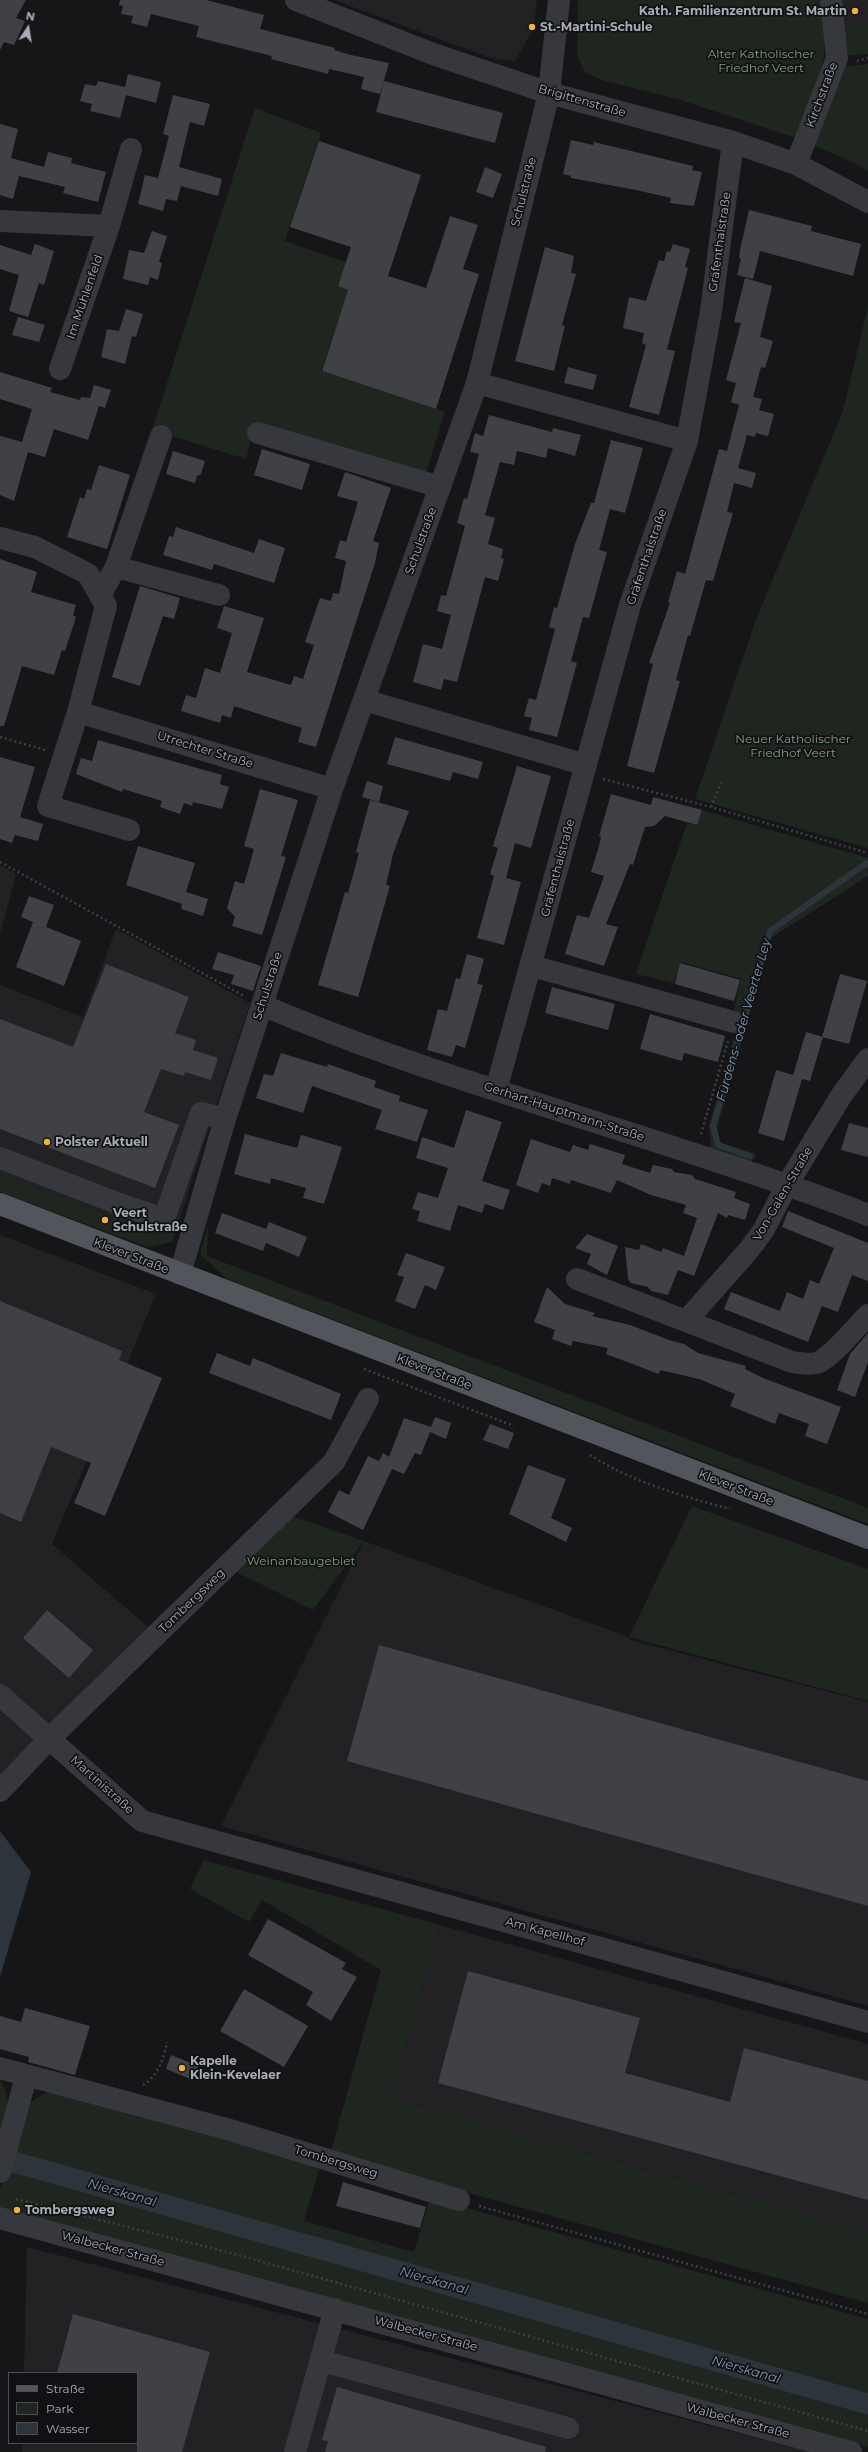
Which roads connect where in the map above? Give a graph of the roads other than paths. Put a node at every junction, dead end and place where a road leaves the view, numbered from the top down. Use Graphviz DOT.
graph roads {
  1 [pos="296,0"];
  2 [pos="559,0"];
  3 [pos="831,0"];
  4 [pos="549,93"];
  5 [pos="733,142"];
  6 [pos="131,150"];
  7 [pos="796,164"];
  8 [pos="868,202"];
  9 [pos="0,221"];
  10 [pos="109,226"];
  11 [pos="60,369"];
  12 [pos="477,383"];
  13 [pos="258,432"];
  14 [pos="161,436"];
  15 [pos="687,441"];
  16 [pos="440,487"];
  17 [pos="0,538"];
  18 [pos="116,567"];
  19 [pos="100,594"];
  20 [pos="219,595"];
  21 [pos="364,700"];
  22 [pos="78,712"];
  23 [pos="585,770"];
  24 [pos="332,789"];
  25 [pos="129,830"];
  26 [pos="532,966"];
  27 [pos="262,1005"];
  28 [pos="734,1022"];
  29 [pos="868,1058"];
  30 [pos="496,1090"];
  31 [pos="225,1119"];
  32 [pos="0,1158"];
  33 [pos="787,1185"];
  34 [pos="0,1204"];
  35 [pos="868,1215"];
  36 [pos="180,1274"];
  37 [pos="577,1279"];
  38 [pos="868,1315"];
  39 [pos="686,1321"];
  40 [pos="368,1399"];
  41 [pos="868,1538"];
  42 [pos="0,1695"];
  43 [pos="50,1738"];
  44 [pos="0,1791"];
  45 [pos="222,1844"];
  46 [pos="868,2022"];
  47 [pos="0,2068"];
  48 [pos="26,2076"];
  49 [pos="0,2172"];
  50 [pos="459,2200"];
  51 [pos="0,2218"];
  52 [pos="335,2309"];
  53 [pos="322,2361"];
  54 [pos="568,2428"];
  55 [pos="295,2452"];
  56 [pos="850,2452"];
  1 -- 4 [label="street, Brigittenstraße"];
  2 -- 4 [label="street, Schulstraße"];
  3 -- 7 [label="street, Kirchstraße"];
  4 -- 5 [label="street, Brigittenstraße"];
  4 -- 12 [label="street, Schulstraße"];
  5 -- 7 [label="street, Brigittenstraße"];
  5 -- 15 [label="street, Gräfenthalstraße"];
  6 -- 10 [label="street, Im Mühlenfeld"];
  7 -- 8 [label="street, Brigittenstraße"];
  9 -- 10 [label="street"];
  10 -- 11 [label="street, Im Mühlenfeld"];
  12 -- 15 [label="street"];
  12 -- 16 [label="street, Schulstraße"];
  13 -- 16 [label="street"];
  14 -- 18 [label="street"];
  15 -- 23 [label="street, Gräfenthalstraße"];
  16 -- 21 [label="street, Schulstraße"];
  17 -- 19 [label="street"];
  18 -- 19 [label="street"];
  18 -- 20 [label="street"];
  19 -- 22 [label="street"];
  21 -- 23 [label="street"];
  21 -- 24 [label="street, Schulstraße"];
  22 -- 24 [label="street, Utrechter Straße"];
  22 -- 25 [label="street"];
  23 -- 26 [label="street, Gräfenthalstraße"];
  24 -- 27 [label="street, Schulstraße"];
  26 -- 28 [label="street"];
  26 -- 30 [label="street, Gräfenthalstraße"];
  27 -- 30 [label="street, Gerhart-Hauptmann-Straße"];
  27 -- 31 [label="street, Schulstraße"];
  29 -- 33 [label="street, Von-Galen-Straße"];
  30 -- 33 [label="street, Gerhart-Hauptmann-Straße"];
  31 -- 32 [label="street"];
  31 -- 36 [label="street, Schulstraße"];
  33 -- 35 [label="street, Gerhart-Hauptmann-Straße"];
  33 -- 39 [label="street, Von-Galen-Straße"];
  34 -- 36 [label="main road, Klever Straße"];
  36 -- 41 [label="main road, Klever Straße"];
  37 -- 39 [label="street"];
  38 -- 39 [label="street"];
  40 -- 43 [label="street, Tombergsweg"];
  42 -- 43 [label="street, Martinistraße"];
  43 -- 44 [label="street, Tombergsweg"];
  43 -- 45 [label="street, Martinistraße"];
  45 -- 46 [label="street, Am Kapellhof"];
  47 -- 48 [label="street, Tombergsweg"];
  48 -- 49 [label="street"];
  48 -- 50 [label="street, Tombergsweg"];
  51 -- 52 [label="street, Walbecker Straße"];
  52 -- 53 [label="street"];
  52 -- 56 [label="street, Walbecker Straße"];
  53 -- 54 [label="street"];
  53 -- 55 [label="street"];
}
